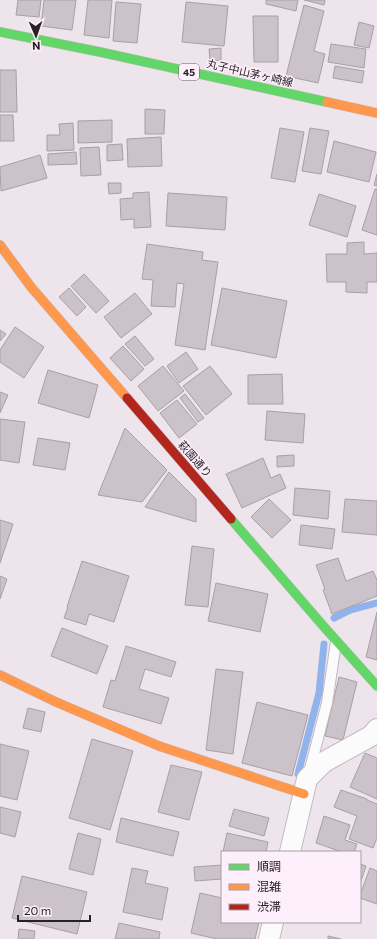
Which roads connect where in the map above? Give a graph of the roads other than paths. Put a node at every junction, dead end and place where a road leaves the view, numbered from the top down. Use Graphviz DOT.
graph roads {
  1 [pos="0,32"];
  2 [pos="377,113"];
  3 [pos="0,246"];
  4 [pos="336,640"];
  5 [pos="0,675"];
  6 [pos="377,686"];
  7 [pos="377,729"];
  8 [pos="306,786"];
  9 [pos="290,851"];
  10 [pos="273,923"];
  11 [pos="269,939"];
  1 -- 2 [label="street, 丸子中山茅ヶ崎線 / 45"];
  3 -- 4 [label="street, 萩園通り"];
  4 -- 6 [label="street, 萩園通り"];
  4 -- 8 [label="lane"];
  5 -- 8 [label="street"];
  7 -- 8 [label="street"];
  8 -- 9 [label="street"];
  10 -- 11 [label="street"];
}
